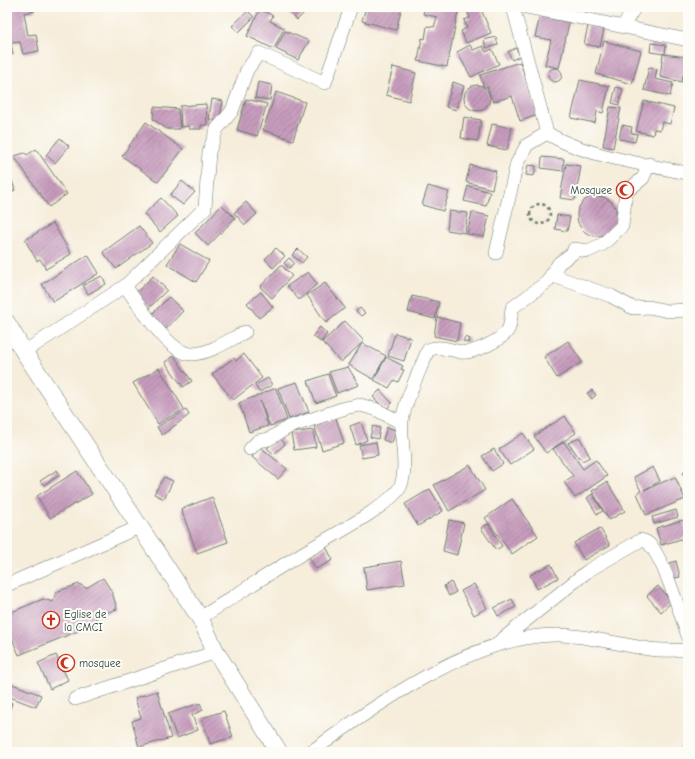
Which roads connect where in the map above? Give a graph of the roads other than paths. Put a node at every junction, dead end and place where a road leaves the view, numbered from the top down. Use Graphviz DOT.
graph roads {
  1 [pos="351,7"];
  2 [pos="513,7"];
  3 [pos="526,7"];
  4 [pos="635,7"];
  5 [pos="623,26"];
  6 [pos="688,40"];
  7 [pos="547,134"];
  8 [pos="649,164"];
  9 [pos="688,173"];
  10 [pos="496,253"];
  11 [pos="551,275"];
  12 [pos="124,286"];
  13 [pos="688,310"];
  14 [pos="7,324"];
  15 [pos="245,332"];
  16 [pos="24,352"];
  17 [pos="402,423"];
  18 [pos="250,449"];
  19 [pos="139,527"];
  20 [pos="7,585"];
  21 [pos="200,618"];
  22 [pos="688,636"];
  23 [pos="495,645"];
  24 [pos="688,650"];
  25 [pos="216,652"];
  26 [pos="75,699"];
  27 [pos="688,749"];
  28 [pos="276,752"];
  29 [pos="279,752"];
  30 [pos="311,752"];
  31 [pos="686,752"];
  1 -- 12 [label="street"];
  2 -- 7 [label="street"];
  3 -- 5 [label="street"];
  4 -- 5 [label="street"];
  5 -- 6 [label="street"];
  7 -- 8 [label="street"];
  7 -- 10 [label="street"];
  8 -- 9 [label="street"];
  8 -- 11 [label="street"];
  11 -- 13 [label="street"];
  11 -- 17 [label="street"];
  12 -- 15 [label="street"];
  12 -- 16 [label="street"];
  14 -- 16 [label="street"];
  16 -- 19 [label="street"];
  17 -- 18 [label="street"];
  17 -- 21 [label="street"];
  19 -- 20 [label="street"];
  19 -- 21 [label="street"];
  21 -- 25 [label="street"];
  22 -- 23 [label="street"];
  23 -- 24 [label="street"];
  23 -- 30 [label="street"];
  25 -- 26 [label="street"];
  25 -- 29 [label="street"];
  27 -- 31 [label="street"];
  28 -- 29 [label="street"];
}
